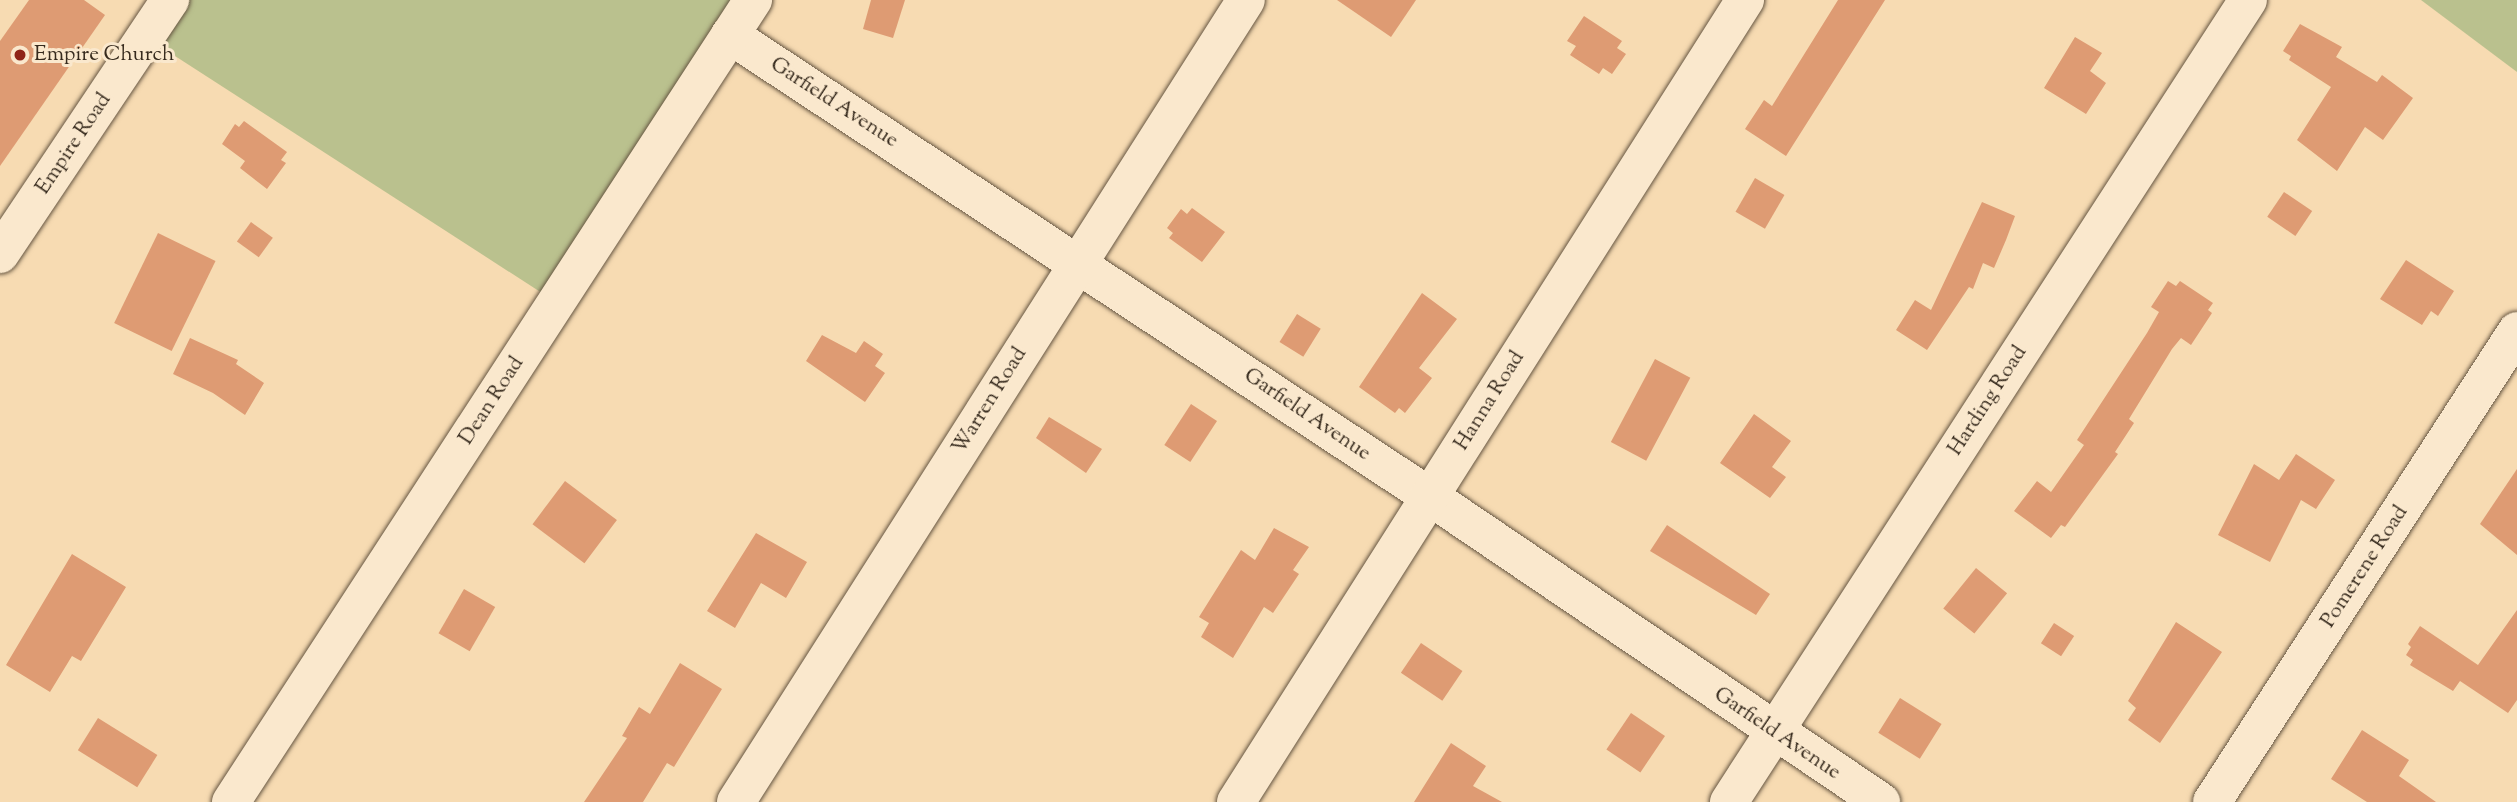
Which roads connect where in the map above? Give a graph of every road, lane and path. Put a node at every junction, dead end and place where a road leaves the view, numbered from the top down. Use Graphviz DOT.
graph roads {
  1 [pos="170,0"];
  2 [pos="752,0"];
  3 [pos="1246,0"];
  4 [pos="1745,0"];
  5 [pos="2248,0"];
  6 [pos="730,35"];
  7 [pos="0,254"];
  8 [pos="1078,263"];
  9 [pos="2517,331"];
  10 [pos="1429,496"];
  11 [pos="1774,733"];
  12 [pos="231,802"];
  13 [pos="736,802"];
  14 [pos="1236,802"];
  15 [pos="1729,802"];
  16 [pos="1881,802"];
  17 [pos="2212,802"];
  1 -- 7 [label="street, Empire Road"];
  2 -- 6 [label="street, Dean Road"];
  3 -- 8 [label="street, Warren Road"];
  4 -- 10 [label="street, Hanna Road"];
  5 -- 11 [label="street, Harding Road"];
  6 -- 8 [label="street, Garfield Avenue"];
  6 -- 12 [label="street, Dean Road"];
  8 -- 10 [label="street, Garfield Avenue"];
  8 -- 13 [label="street, Warren Road"];
  9 -- 17 [label="street, Pomerene Road"];
  10 -- 11 [label="street, Garfield Avenue"];
  10 -- 14 [label="street, Hanna Road"];
  11 -- 15 [label="street, Harding Road"];
  11 -- 16 [label="street, Garfield Avenue"];
}
